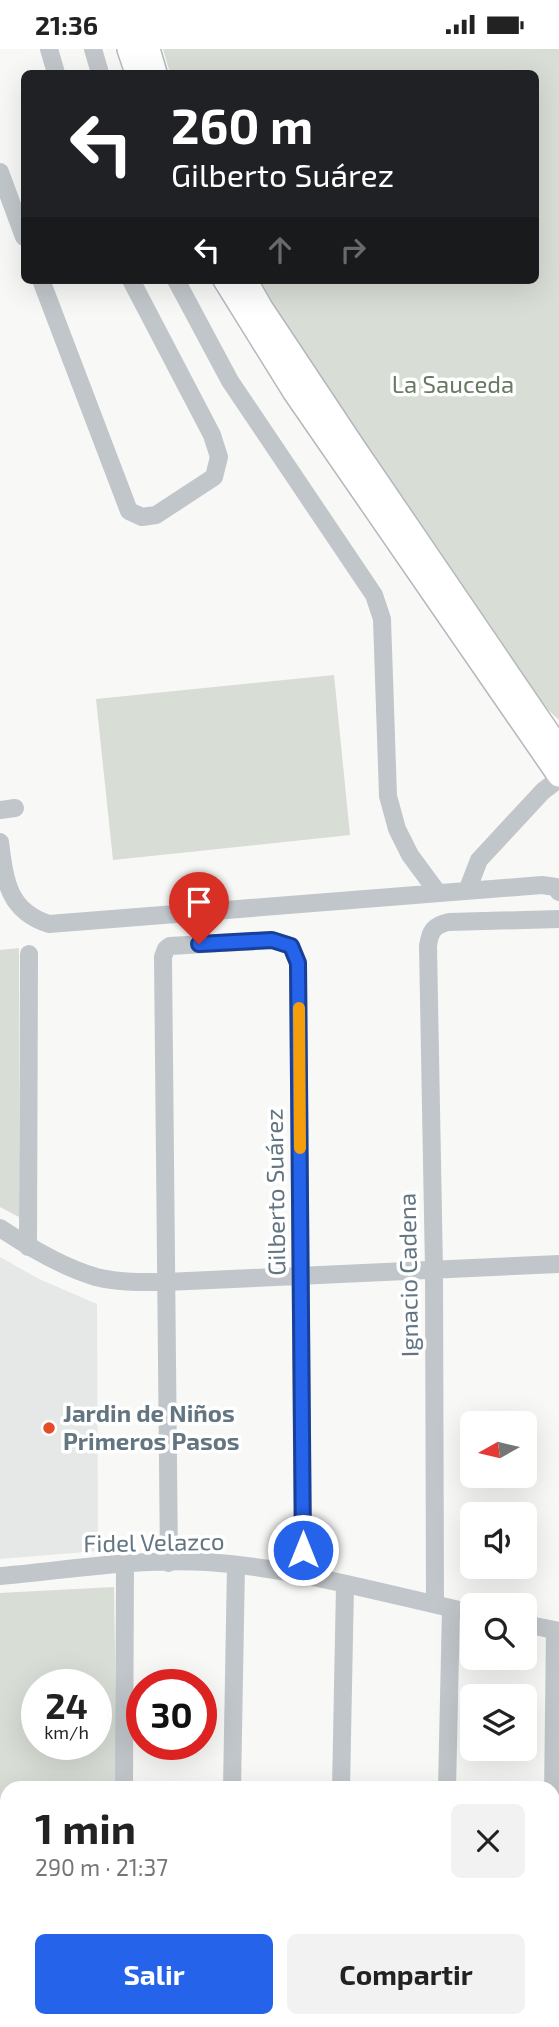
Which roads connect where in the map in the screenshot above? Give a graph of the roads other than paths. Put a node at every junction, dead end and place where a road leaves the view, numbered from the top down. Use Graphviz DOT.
graph roads {
  1 [pos="49,49"];
  2 [pos="93,49"];
  3 [pos="129,49"];
  4 [pos="148,49"];
  5 [pos="55,70"];
  6 [pos="99,70"];
  7 [pos="136,70"];
  8 [pos="154,70"];
  9 [pos="0,172"];
  10 [pos="21,229"];
  11 [pos="43,284"];
  12 [pos="133,284"];
  13 [pos="179,284"];
  14 [pos="227,284"];
  15 [pos="247,284"];
  16 [pos="559,749"];
  17 [pos="559,777"];
  18 [pos="0,842"];
  19 [pos="467,891"];
  20 [pos="559,892"];
  21 [pos="438,893"];
  22 [pos="559,919"];
  23 [pos="29,954"];
  24 [pos="0,1228"];
  25 [pos="28,1247"];
  26 [pos="559,1264"];
  27 [pos="435,1269"];
  28 [pos="301,1276"];
  29 [pos="166,1282"];
  30 [pos="169,1563"];
  31 [pos="125,1565"];
  32 [pos="236,1565"];
  33 [pos="303,1575"];
  34 [pos="0,1576"];
  35 [pos="345,1585"];
  36 [pos="443,1606"];
  37 [pos="460,1610"];
  38 [pos="537,1627"];
  39 [pos="557,1631"];
  40 [pos="124,1781"];
  41 [pos="232,1781"];
  42 [pos="341,1781"];
  43 [pos="447,1781"];
  44 [pos="553,1781"];
  1 -- 5 [label="street"];
  2 -- 6 [label="street"];
  3 -- 7 [label="main road"];
  4 -- 8 [label="main road"];
  9 -- 10 [label="street"];
  11 -- 12 [label="street"];
  13 -- 21 [label="street"];
  14 -- 17 [label="main road"];
  15 -- 16 [label="main road"];
  17 -- 19 [label="street"];
  18 -- 21 [label="street"];
  19 -- 20 [label="street"];
  19 -- 21 [label="street"];
  22 -- 27 [label="street, Ignacio Cadena"];
  23 -- 25 [label="street"];
  24 -- 25 [label="street"];
  25 -- 29 [label="street"];
  26 -- 27 [label="street"];
  27 -- 28 [label="street"];
  27 -- 36 [label="street, Ignacio Cadena"];
  28 -- 29 [label="street"];
  28 -- 29 [label="street, Gilberto Suárez"];
  28 -- 33 [label="street, Gilberto Suárez"];
  29 -- 30 [label="street"];
  30 -- 31 [label="street, Fidel Velazco"];
  30 -- 32 [label="street, Fidel Velazco"];
  31 -- 34 [label="street, Fidel Velazco"];
  31 -- 40 [label="street"];
  32 -- 33 [label="street, Fidel Velazco"];
  32 -- 41 [label="street"];
  33 -- 35 [label="street, Fidel Velazco"];
  35 -- 36 [label="street, Fidel Velazco"];
  35 -- 42 [label="street"];
  36 -- 37 [label="street, Fidel Velazco"];
  36 -- 43 [label="street, Ignacio Cadena"];
  38 -- 39 [label="street"];
  39 -- 44 [label="street"];
}
